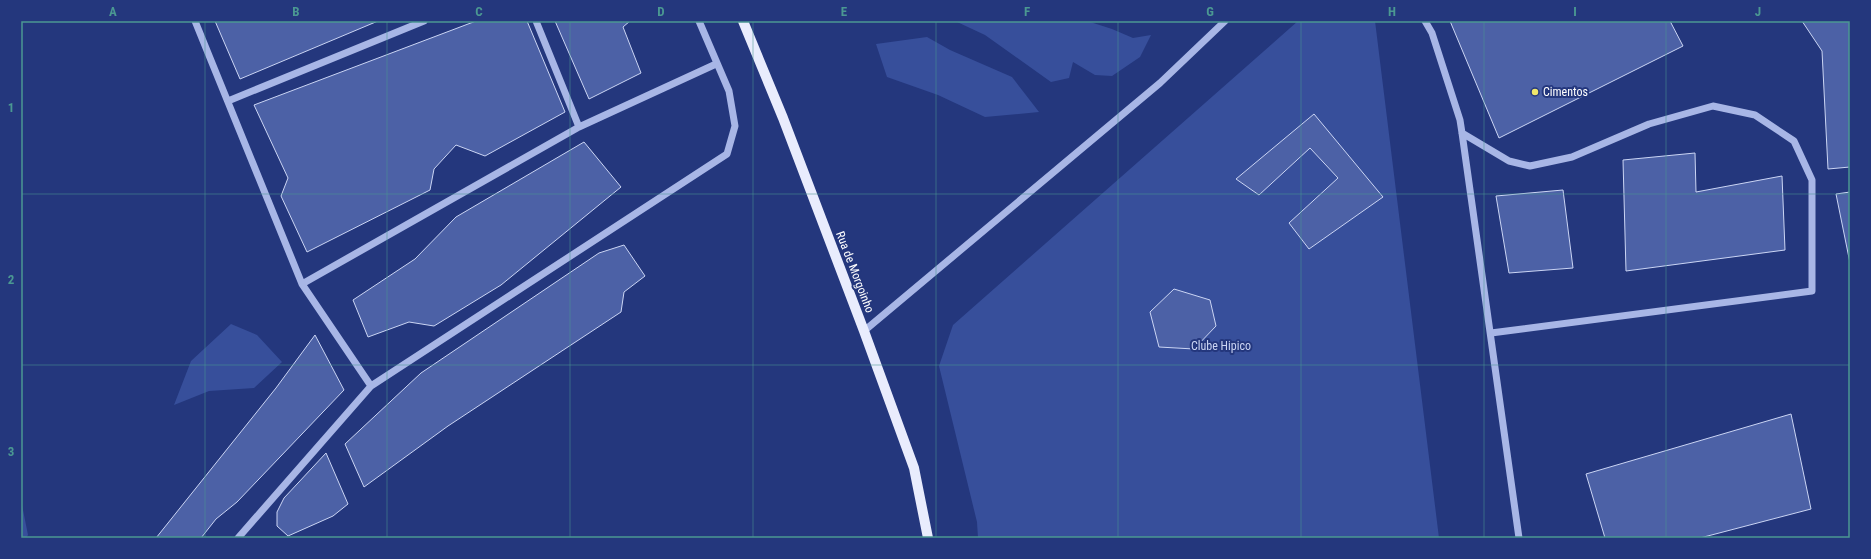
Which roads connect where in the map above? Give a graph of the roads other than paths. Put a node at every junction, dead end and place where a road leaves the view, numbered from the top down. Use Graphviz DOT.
graph roads {
  1 [pos="196,21"];
  2 [pos="424,21"];
  3 [pos="536,21"];
  4 [pos="699,21"];
  5 [pos="743,21"];
  6 [pos="1225,21"];
  7 [pos="1425,21"];
  8 [pos="716,64"];
  9 [pos="228,101"];
  10 [pos="579,127"];
  11 [pos="1462,133"];
  12 [pos="302,284"];
  13 [pos="864,331"];
  14 [pos="1491,333"];
  15 [pos="371,386"];
  16 [pos="238,538"];
  17 [pos="928,538"];
  18 [pos="1519,538"];
  1 -- 9 [label="street"];
  2 -- 9 [label="street"];
  3 -- 10 [label="street"];
  4 -- 8 [label="street"];
  5 -- 13 [label="main road, Rua de Morgoinho"];
  6 -- 13 [label="street"];
  7 -- 11 [label="street"];
  8 -- 10 [label="street"];
  8 -- 15 [label="street"];
  9 -- 12 [label="street"];
  10 -- 12 [label="street"];
  11 -- 14 [label="street"];
  11 -- 14 [label="street"];
  12 -- 15 [label="street"];
  13 -- 17 [label="main road, Rua de Morgoinho"];
  14 -- 18 [label="street"];
  15 -- 16 [label="street"];
}
